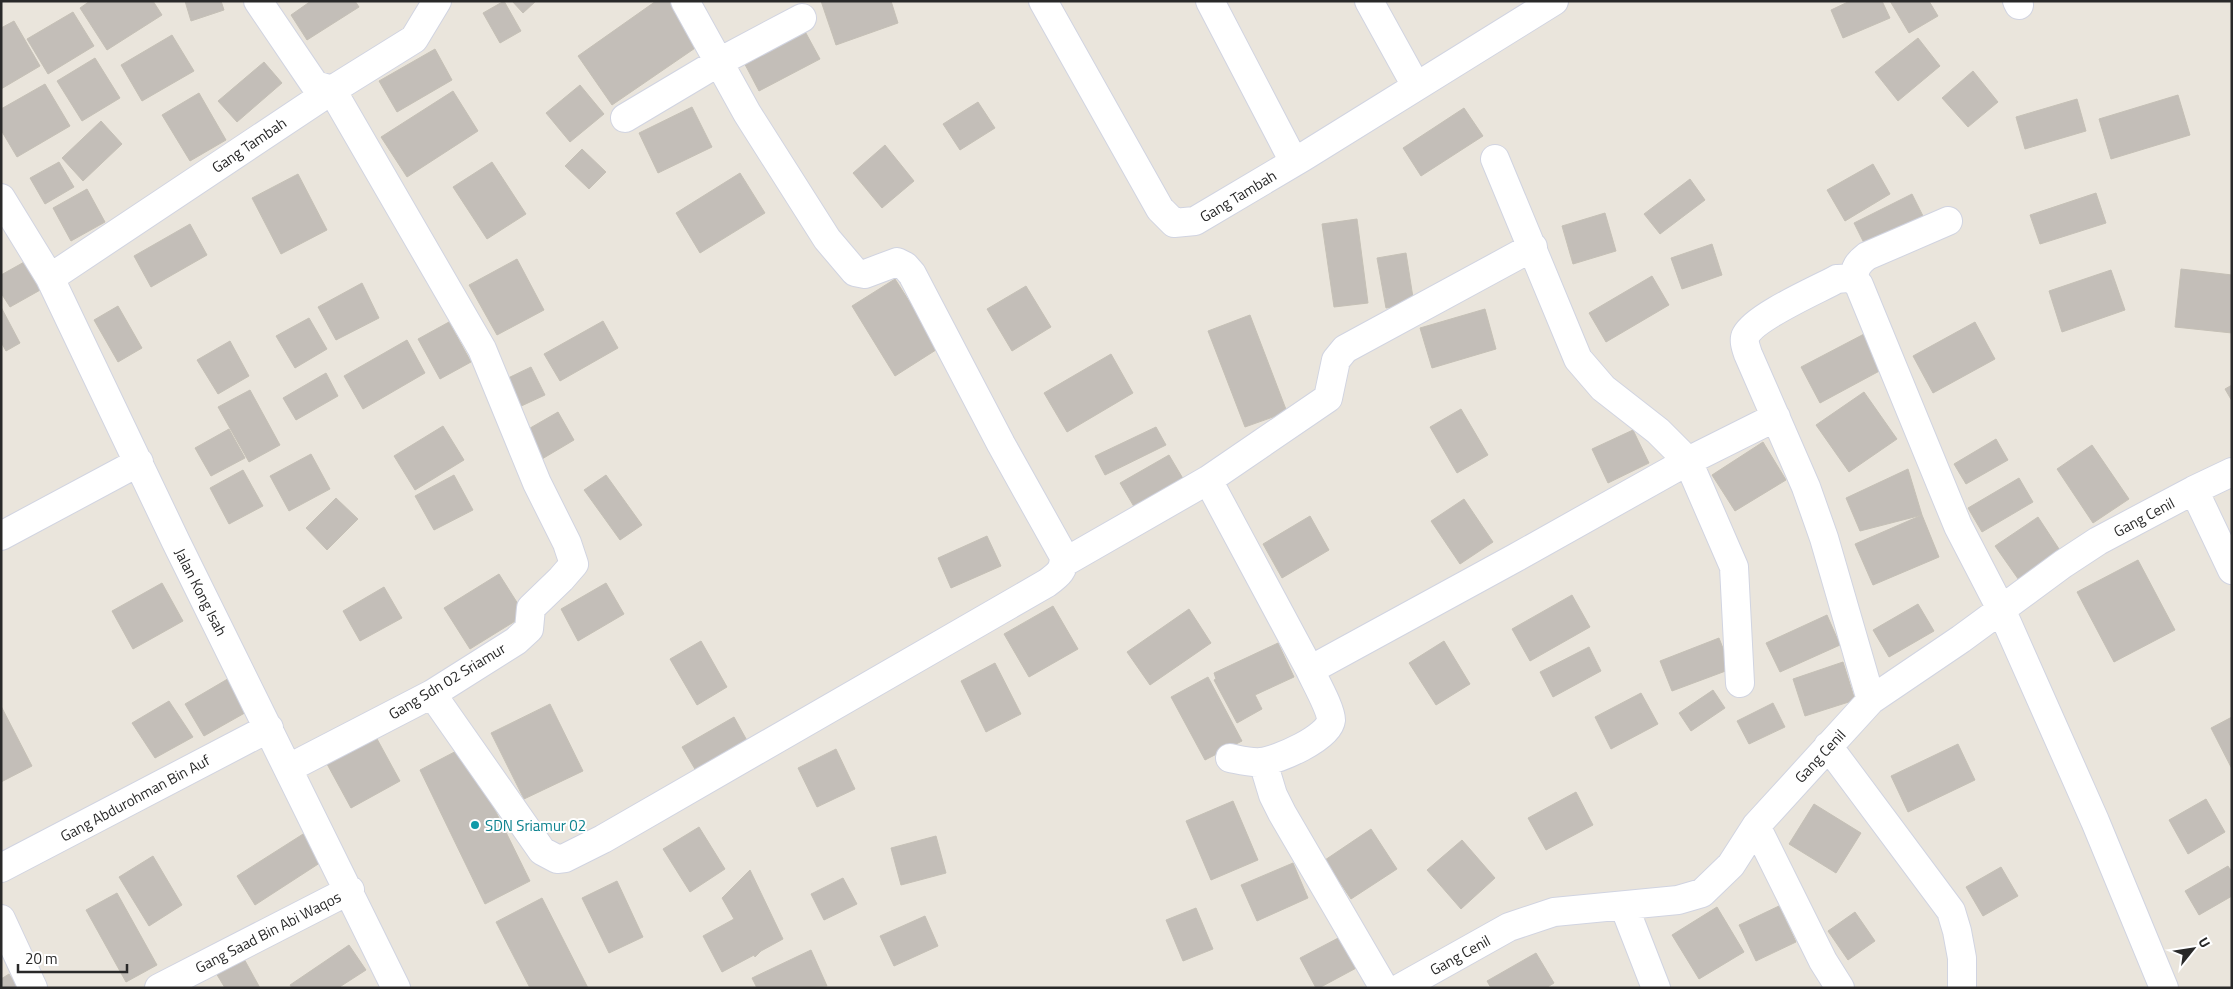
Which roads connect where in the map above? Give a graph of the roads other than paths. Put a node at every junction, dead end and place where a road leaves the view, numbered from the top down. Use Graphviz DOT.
graph roads {
  1 [pos="258,1"];
  2 [pos="437,1"];
  3 [pos="685,1"];
  4 [pos="1043,1"];
  5 [pos="1210,1"];
  6 [pos="1369,1"];
  7 [pos="1554,1"];
  8 [pos="802,18"];
  9 [pos="719,62"];
  10 [pos="1416,86"];
  11 [pos="332,90"];
  12 [pos="625,118"];
  13 [pos="1495,159"];
  14 [pos="1294,162"];
  15 [pos="1,198"];
  16 [pos="1948,221"];
  17 [pos="1533,247"];
  18 [pos="50,278"];
  19 [pos="1854,279"];
  20 [pos="1776,416"];
  21 [pos="1688,461"];
  22 [pos="139,462"];
  23 [pos="2232,472"];
  24 [pos="1208,480"];
  25 [pos="2194,490"];
  26 [pos="1,536"];
  27 [pos="1065,562"];
  28 [pos="2232,570"];
  29 [pos="2001,609"];
  30 [pos="1310,670"];
  31 [pos="1740,683"];
  32 [pos="432,694"];
  33 [pos="1872,700"];
  34 [pos="269,728"];
  35 [pos="1828,746"];
  36 [pos="1230,758"];
  37 [pos="1263,762"];
  38 [pos="289,768"];
  39 [pos="1756,826"];
  40 [pos="1,868"];
  41 [pos="350,890"];
  42 [pos="1624,906"];
  43 [pos="1,919"];
  44 [pos="32,988"];
  45 [pos="159,988"];
  46 [pos="396,988"];
  47 [pos="1384,988"];
  48 [pos="1400,988"];
  49 [pos="1656,988"];
  50 [pos="1840,988"];
  51 [pos="1962,988"];
  52 [pos="2164,988"];
  1 -- 11 [label="street"];
  2 -- 11 [label="street, Gang Tambah"];
  3 -- 9 [label="street"];
  4 -- 14 [label="street, Gang Tambah"];
  5 -- 14 [label="street"];
  6 -- 10 [label="street"];
  7 -- 10 [label="street, Gang Tambah"];
  8 -- 9 [label="street"];
  9 -- 12 [label="street"];
  9 -- 27 [label="street"];
  10 -- 14 [label="street, Gang Tambah"];
  11 -- 18 [label="street, Gang Tambah"];
  11 -- 32 [label="street, Gang Sdn 02 Sriamur"];
  13 -- 17 [label="street"];
  15 -- 18 [label="street, Jalan Kong Isah"];
  16 -- 19 [label="street"];
  17 -- 21 [label="street"];
  17 -- 24 [label="street"];
  18 -- 22 [label="street, Jalan Kong Isah"];
  19 -- 20 [label="street"];
  19 -- 29 [label="street"];
  20 -- 21 [label="street"];
  20 -- 33 [label="street"];
  21 -- 30 [label="street"];
  21 -- 31 [label="street"];
  22 -- 26 [label="street"];
  22 -- 34 [label="street, Jalan Kong Isah"];
  23 -- 25 [label="street, Gang Cenil"];
  24 -- 27 [label="street"];
  24 -- 30 [label="street"];
  25 -- 28 [label="street"];
  25 -- 29 [label="street, Gang Cenil"];
  27 -- 32 [label="street"];
  29 -- 33 [label="street, Gang Cenil"];
  29 -- 52 [label="street"];
  30 -- 37 [label="street"];
  32 -- 38 [label="street, Gang Sdn 02 Sriamur"];
  33 -- 35 [label="street, Gang Cenil"];
  34 -- 38 [label="street, Jalan Kong Isah"];
  34 -- 40 [label="street, Gang Abdurohman Bin Auf"];
  35 -- 39 [label="street, Gang Cenil"];
  35 -- 51 [label="street"];
  36 -- 37 [label="street"];
  37 -- 47 [label="street"];
  38 -- 41 [label="street, Jalan Kong Isah"];
  39 -- 42 [label="street, Gang Cenil"];
  39 -- 50 [label="street"];
  41 -- 45 [label="street, Gang Saad Bin Abi Waqos"];
  41 -- 46 [label="street, Jalan Kong Isah"];
  42 -- 48 [label="street, Gang Cenil"];
  42 -- 49 [label="street"];
  43 -- 44 [label="street"];
}
